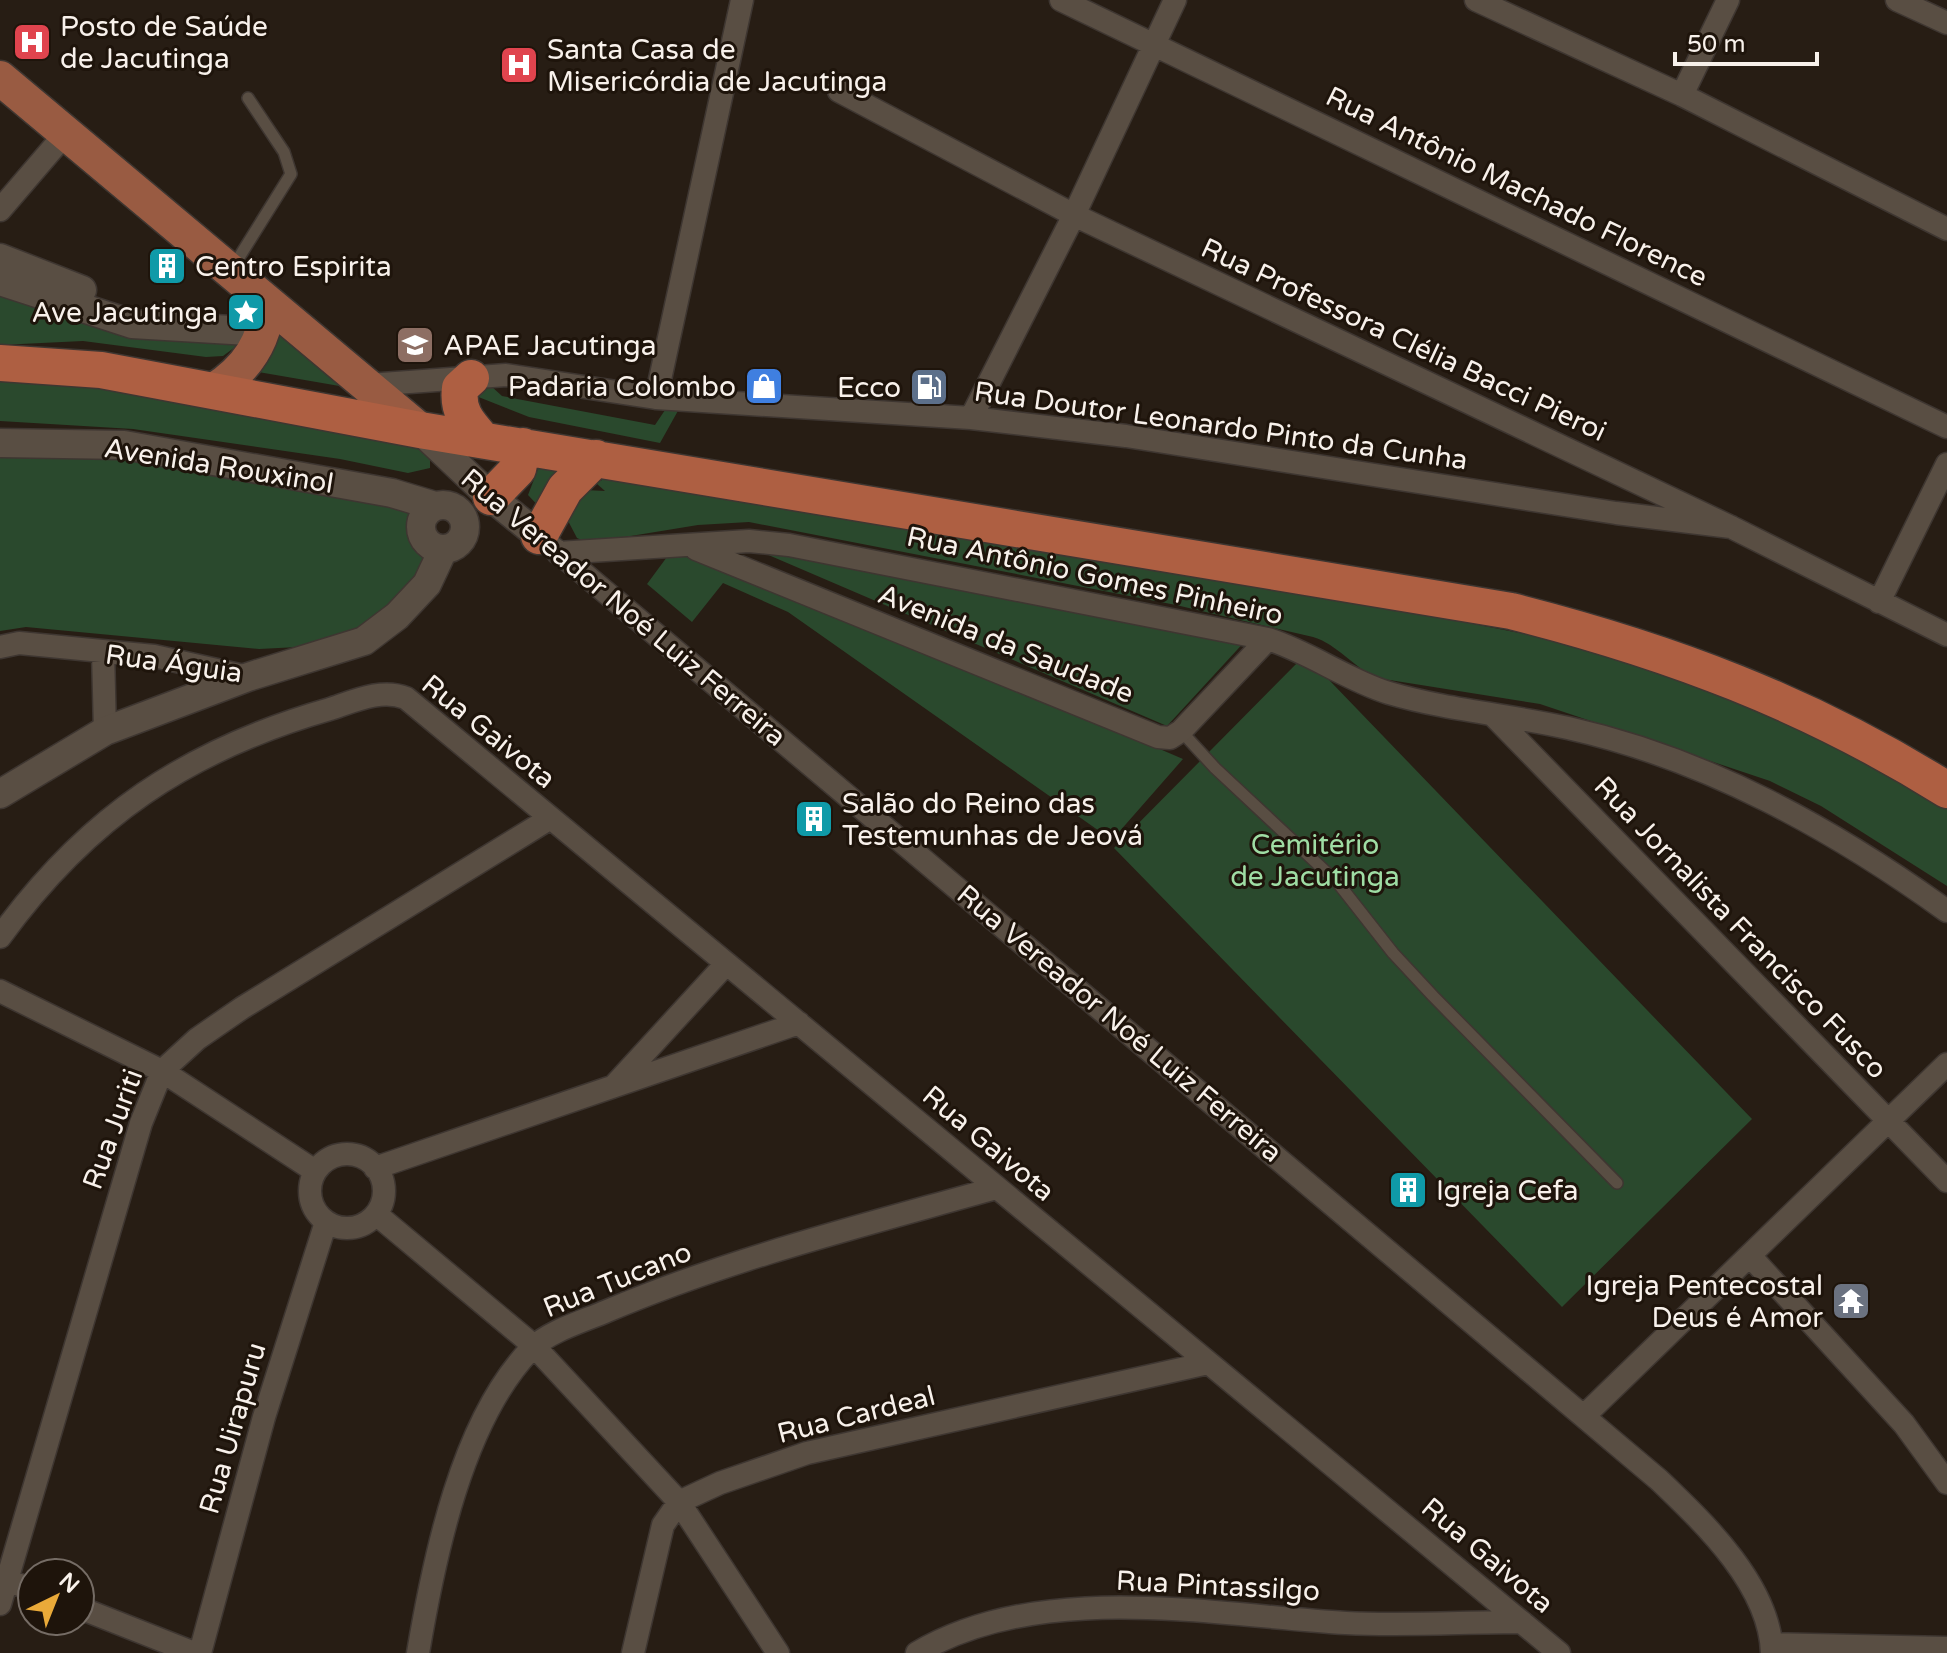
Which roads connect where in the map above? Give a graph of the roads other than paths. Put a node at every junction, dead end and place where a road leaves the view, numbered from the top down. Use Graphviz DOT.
graph roads {
  1 [pos="742,0"];
  2 [pos="1061,0"];
  3 [pos="1175,0"];
  4 [pos="1476,0"];
  5 [pos="1728,0"];
  6 [pos="1897,0"];
  7 [pos="1947,23"];
  8 [pos="1152,46"];
  9 [pos="0,78"];
  10 [pos="839,91"];
  11 [pos="1682,95"];
  12 [pos="248,98"];
  13 [pos="66,133"];
  14 [pos="0,210"];
  15 [pos="1074,215"];
  16 [pos="1947,229"];
  17 [pos="0,258"];
  18 [pos="231,271"];
  19 [pos="0,281"];
  20 [pos="266,317"];
  21 [pos="172,325"];
  22 [pos="0,363"];
  23 [pos="471,378"];
  24 [pos="368,385"];
  25 [pos="214,390"];
  26 [pos="656,398"];
  27 [pos="971,418"];
  28 [pos="1947,427"];
  29 [pos="420,430"];
  30 [pos="482,439"];
  31 [pos="0,443"];
  32 [pos="523,446"];
  33 [pos="596,458"];
  34 [pos="451,461"];
  35 [pos="1947,464"];
  36 [pos="460,508"];
  37 [pos="1731,527"];
  38 [pos="548,544"];
  39 [pos="692,547"];
  40 [pos="443,550"];
  41 [pos="1879,602"];
  42 [pos="1947,635"];
  43 [pos="1268,639"];
  44 [pos="0,647"];
  45 [pos="103,652"];
  46 [pos="248,677"];
  47 [pos="1493,715"];
  48 [pos="105,731"];
  49 [pos="1181,731"];
  50 [pos="1947,790"];
  51 [pos="0,794"];
  52 [pos="549,819"];
  53 [pos="1947,911"];
  54 [pos="0,937"];
  55 [pos="726,964"];
  56 [pos="0,991"];
  57 [pos="799,1023"];
  58 [pos="1947,1064"];
  59 [pos="162,1071"];
  60 [pos="613,1087"];
  61 [pos="1888,1121"];
  62 [pos="375,1168"];
  63 [pos="315,1171"];
  64 [pos="1947,1181"];
  65 [pos="1617,1183"];
  66 [pos="996,1188"];
  67 [pos="376,1214"];
  68 [pos="326,1222"];
  69 [pos="1751,1257"];
  70 [pos="534,1346"];
  71 [pos="1208,1363"];
  72 [pos="1585,1415"];
  73 [pos="1947,1483"];
  74 [pos="679,1502"];
  75 [pos="2,1578"];
  76 [pos="0,1604"];
  77 [pos="96,1614"];
  78 [pos="1522,1622"];
  79 [pos="1772,1648"];
  80 [pos="1947,1648"];
  81 [pos="194,1653"];
  82 [pos="200,1653"];
  83 [pos="418,1653"];
  84 [pos="633,1653"];
  85 [pos="778,1653"];
  86 [pos="917,1653"];
  87 [pos="1559,1653"];
  1 -- 26 [label="street"];
  2 -- 8 [label="street, Rua Antônio Machado Florence"];
  3 -- 8 [label="street"];
  4 -- 11 [label="street"];
  5 -- 11 [label="street"];
  6 -- 7 [label="street"];
  8 -- 15 [label="street"];
  8 -- 28 [label="street, Rua Antônio Machado Florence"];
  9 -- 13 [label="main road"];
  10 -- 15 [label="street, Rua Professora Clélia Bacci Pieroi"];
  11 -- 16 [label="street"];
  12 -- 18 [label="lane"];
  13 -- 14 [label="street"];
  13 -- 18 [label="main road"];
  15 -- 27 [label="street"];
  15 -- 37 [label="street, Rua Professora Clélia Bacci Pieroi"];
  17 -- 21 [label="street"];
  18 -- 20 [label="main road"];
  19 -- 21 [label="street"];
  20 -- 21 [label="street"];
  20 -- 24 [label="main road"];
  20 -- 25 [label="main road"];
  22 -- 25 [label="highway"];
  23 -- 24 [label="street, Rua Doutor Leonardo Pinto da Cunha"];
  23 -- 26 [label="street, Rua Doutor Leonardo Pinto da Cunha"];
  23 -- 30 [label="highway"];
  24 -- 29 [label="main road"];
  25 -- 29 [label="highway"];
  26 -- 27 [label="street, Rua Doutor Leonardo Pinto da Cunha"];
  27 -- 37 [label="street, Rua Doutor Leonardo Pinto da Cunha"];
  29 -- 30 [label="highway"];
  29 -- 34 [label="street, Rua Vereador Noé Luiz Ferreira"];
  30 -- 32 [label="highway"];
  31 -- 36 [label="street, Avenida Rouxinol"];
  32 -- 33 [label="highway"];
  32 -- 36 [label="highway"];
  33 -- 38 [label="highway"];
  33 -- 50 [label="highway"];
  34 -- 36 [label="street, Rua Vereador Noé Luiz Ferreira"];
  34 -- 36 [label="street"];
  35 -- 41 [label="street"];
  36 -- 38 [label="street, Rua Vereador Noé Luiz Ferreira"];
  36 -- 40 [label="street"];
  36 -- 40 [label="street"];
  37 -- 41 [label="street, Rua Professora Clélia Bacci Pieroi"];
  38 -- 39 [label="street, Rua Antônio Gomes Pinheiro"];
  38 -- 72 [label="street, Rua Vereador Noé Luiz Ferreira"];
  39 -- 43 [label="street, Rua Antônio Gomes Pinheiro"];
  39 -- 49 [label="street, Avenida da Saudade"];
  40 -- 46 [label="street, Rua Águia"];
  41 -- 42 [label="street, Rua Professora Clélia Bacci Pieroi"];
  43 -- 47 [label="street, Rua Antônio Gomes Pinheiro"];
  43 -- 49 [label="street"];
  44 -- 45 [label="street, Rua Águia"];
  45 -- 46 [label="street, Rua Águia"];
  45 -- 48 [label="street"];
  46 -- 48 [label="street"];
  47 -- 53 [label="street, Rua Antônio Gomes Pinheiro"];
  47 -- 61 [label="street, Rua Jornalista Francisco Fusco"];
  48 -- 51 [label="street"];
  49 -- 65 [label="lane"];
  52 -- 54 [label="street, Rua Gaivota"];
  52 -- 55 [label="street, Rua Gaivota"];
  52 -- 59 [label="street, Rua Juriti"];
  55 -- 57 [label="street, Rua Gaivota"];
  55 -- 60 [label="street"];
  56 -- 59 [label="street"];
  57 -- 60 [label="street"];
  57 -- 66 [label="street, Rua Gaivota"];
  58 -- 61 [label="street"];
  59 -- 63 [label="street"];
  59 -- 75 [label="street, Rua Juriti"];
  60 -- 62 [label="street"];
  61 -- 64 [label="street, Rua Jornalista Francisco Fusco"];
  61 -- 69 [label="street"];
  62 -- 63 [label="street"];
  62 -- 67 [label="street"];
  63 -- 68 [label="street"];
  66 -- 70 [label="street, Rua Tucano"];
  66 -- 71 [label="street, Rua Gaivota"];
  67 -- 68 [label="street"];
  67 -- 70 [label="street"];
  68 -- 82 [label="street, Rua Uirapuru"];
  69 -- 72 [label="street"];
  69 -- 73 [label="street"];
  70 -- 74 [label="street"];
  70 -- 83 [label="street, Rua Tucano"];
  71 -- 74 [label="street, Rua Cardeal"];
  71 -- 78 [label="street, Rua Gaivota"];
  72 -- 79 [label="street, Rua Vereador Noé Luiz Ferreira"];
  74 -- 84 [label="street"];
  74 -- 85 [label="street"];
  75 -- 76 [label="street, Rua Juriti"];
  77 -- 81 [label="street"];
  78 -- 86 [label="street, Rua Pintassilgo"];
  78 -- 87 [label="street, Rua Gaivota"];
  79 -- 80 [label="street"];
}
